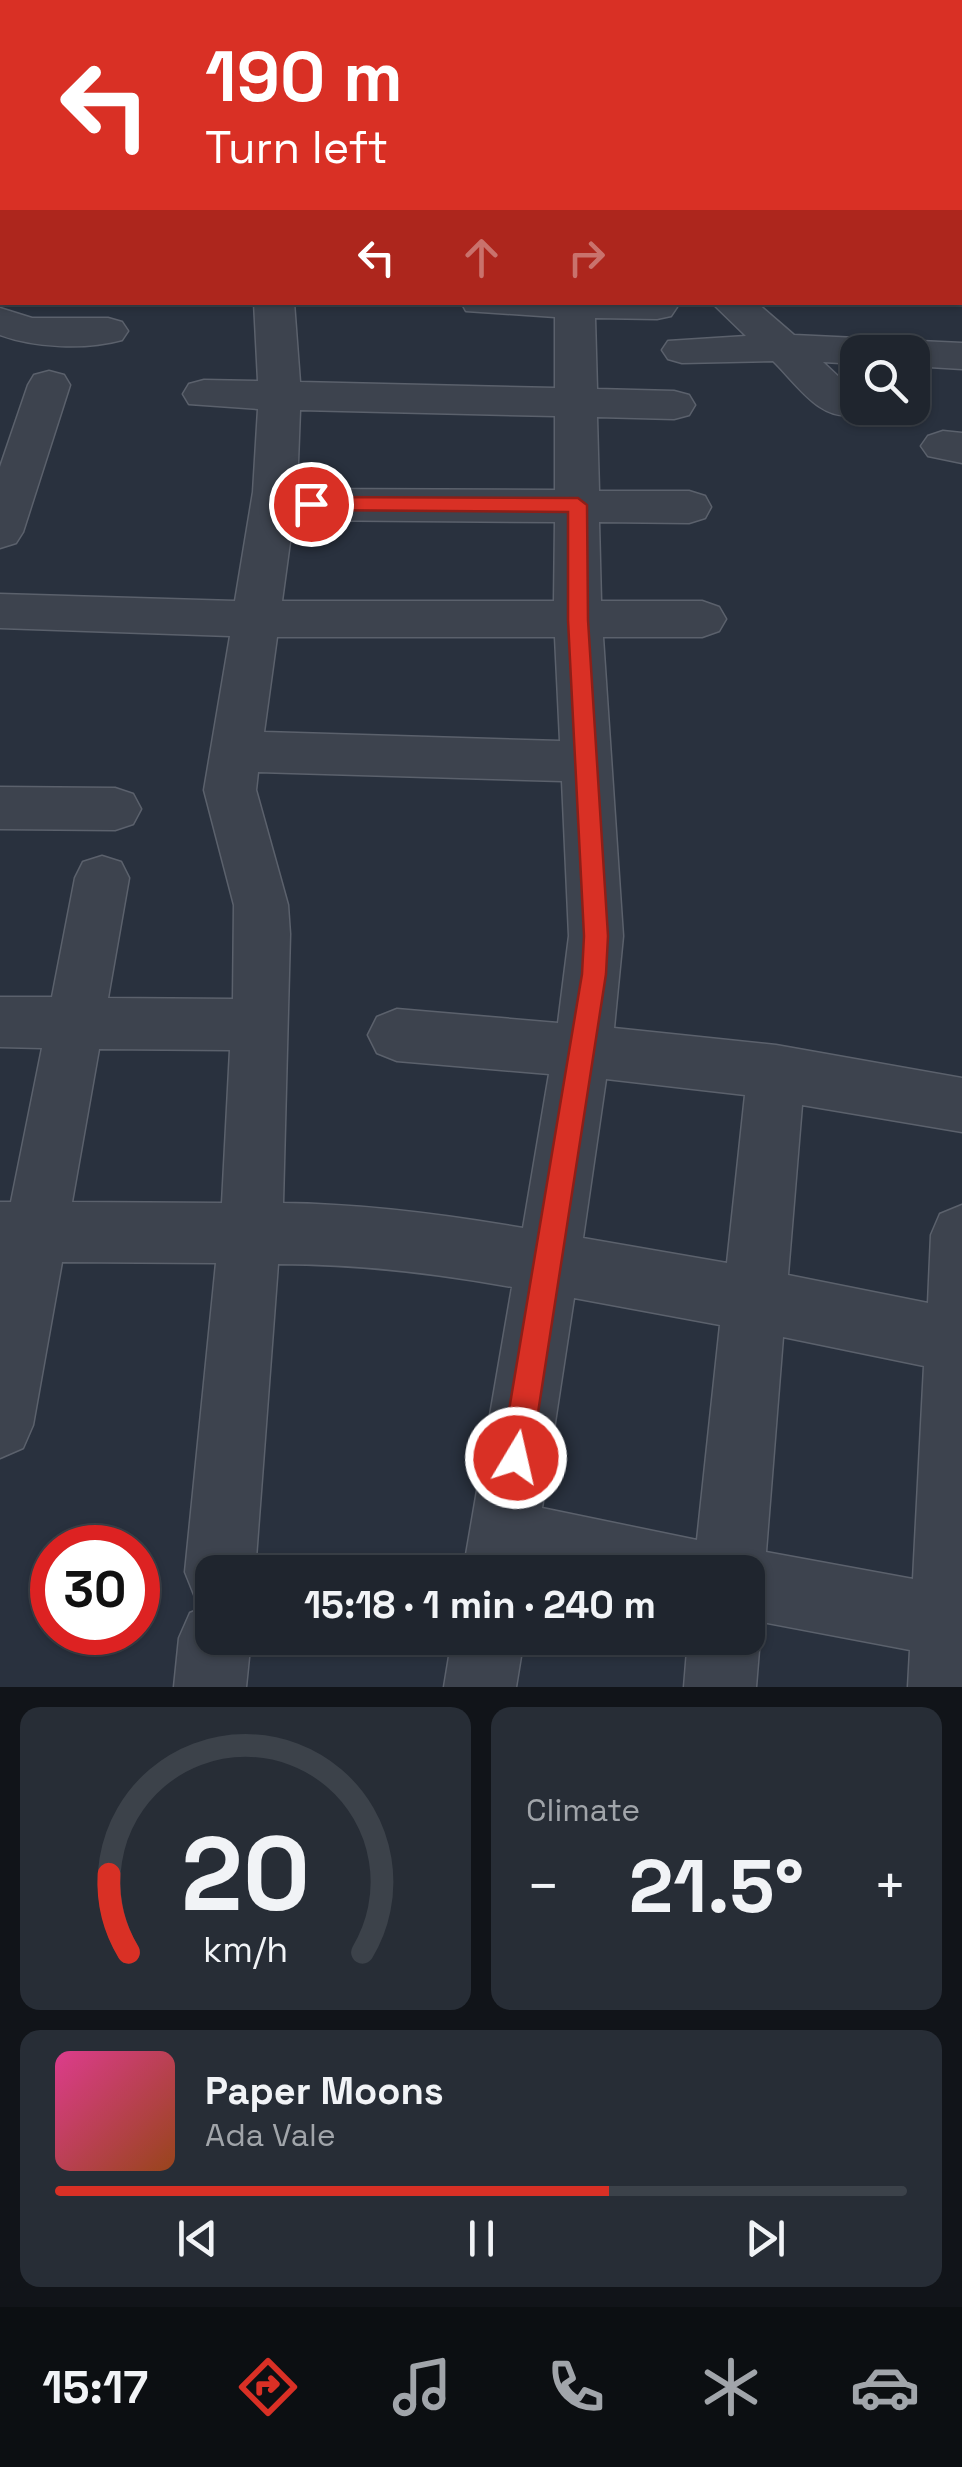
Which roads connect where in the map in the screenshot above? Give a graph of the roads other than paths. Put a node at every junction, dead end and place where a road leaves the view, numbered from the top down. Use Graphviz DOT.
graph roads {
  1 [pos="274,305"];
  2 [pos="574,305"];
  3 [pos="602,305"];
  4 [pos="734,305"];
  5 [pos="793,305"];
  6 [pos="657,307"];
  7 [pos="108,317"];
  8 [pos="0,321"];
  9 [pos="784,348"];
  10 [pos="682,350"];
  11 [pos="840,350"];
  12 [pos="930,354"];
  13 [pos="962,356"];
  14 [pos="110,376"];
  15 [pos="49,385"];
  16 [pos="204,394"];
  17 [pos="280,396"];
  18 [pos="577,402"];
  19 [pos="840,402"];
  20 [pos="674,405"];
  21 [pos="273,504"];
  22 [pos="578,505"];
  23 [pos="689,506"];
  24 [pos="0,532"];
  25 [pos="0,611"];
  26 [pos="256,619"];
  27 [pos="702,619"];
  28 [pos="578,620"];
  29 [pos="236,751"];
  30 [pos="586,762"];
  31 [pos="0,808"];
  32 [pos="115,809"];
  33 [pos="102,878"];
  34 [pos="0,1022"];
  35 [pos="78,1023"];
  36 [pos="260,1025"];
  37 [pos="397,1035"];
  38 [pos="581,1054"];
  39 [pos="776,1072"];
  40 [pos="962,1105"];
  41 [pos="19,1232"];
  42 [pos="250,1233"];
  43 [pos="962,1234"];
  44 [pos="546,1263"];
  45 [pos="754,1299"];
  46 [pos="959,1341"];
  47 [pos="0,1425"];
  48 [pos="501,1554"];
  49 [pos="222,1555"];
  50 [pos="731,1555"];
  51 [pos="765,1589"];
  52 [pos="951,1644"];
  53 [pos="213,1655"];
  54 [pos="485,1655"];
  55 [pos="723,1655"];
  56 [pos="210,1687"];
  57 [pos="480,1687"];
  58 [pos="720,1687"];
  1 -- 17 [label="street"];
  2 -- 18 [label="street"];
  3 -- 6 [label="street"];
  4 -- 9 [label="street"];
  5 -- 9 [label="street"];
  7 -- 8 [label="street"];
  7 -- 14 [label="street"];
  9 -- 10 [label="street"];
  9 -- 11 [label="street"];
  9 -- 19 [label="street"];
  12 -- 13 [label="street"];
  15 -- 24 [label="street"];
  16 -- 17 [label="street"];
  17 -- 18 [label="street"];
  17 -- 21 [label="street"];
  18 -- 20 [label="street"];
  18 -- 22 [label="street"];
  21 -- 22 [label="street"];
  21 -- 26 [label="street"];
  22 -- 23 [label="street"];
  22 -- 28 [label="street"];
  25 -- 26 [label="street"];
  26 -- 28 [label="street"];
  26 -- 29 [label="street"];
  27 -- 28 [label="street"];
  28 -- 30 [label="street"];
  29 -- 30 [label="street"];
  29 -- 36 [label="street"];
  30 -- 38 [label="street"];
  31 -- 32 [label="street"];
  33 -- 35 [label="street"];
  34 -- 35 [label="street"];
  35 -- 36 [label="street"];
  35 -- 41 [label="street"];
  36 -- 42 [label="street"];
  37 -- 38 [label="street"];
  38 -- 39 [label="street"];
  38 -- 44 [label="street"];
  39 -- 40 [label="street"];
  39 -- 45 [label="street"];
  41 -- 42 [label="street"];
  41 -- 47 [label="street"];
  42 -- 44 [label="street"];
  42 -- 49 [label="street"];
  43 -- 46 [label="street"];
  44 -- 45 [label="street"];
  44 -- 48 [label="street"];
  45 -- 46 [label="street"];
  45 -- 50 [label="street"];
  46 -- 52 [label="street"];
  51 -- 52 [label="street"];
  53 -- 56 [label="street"];
  54 -- 57 [label="street"];
  55 -- 58 [label="street"];
}
